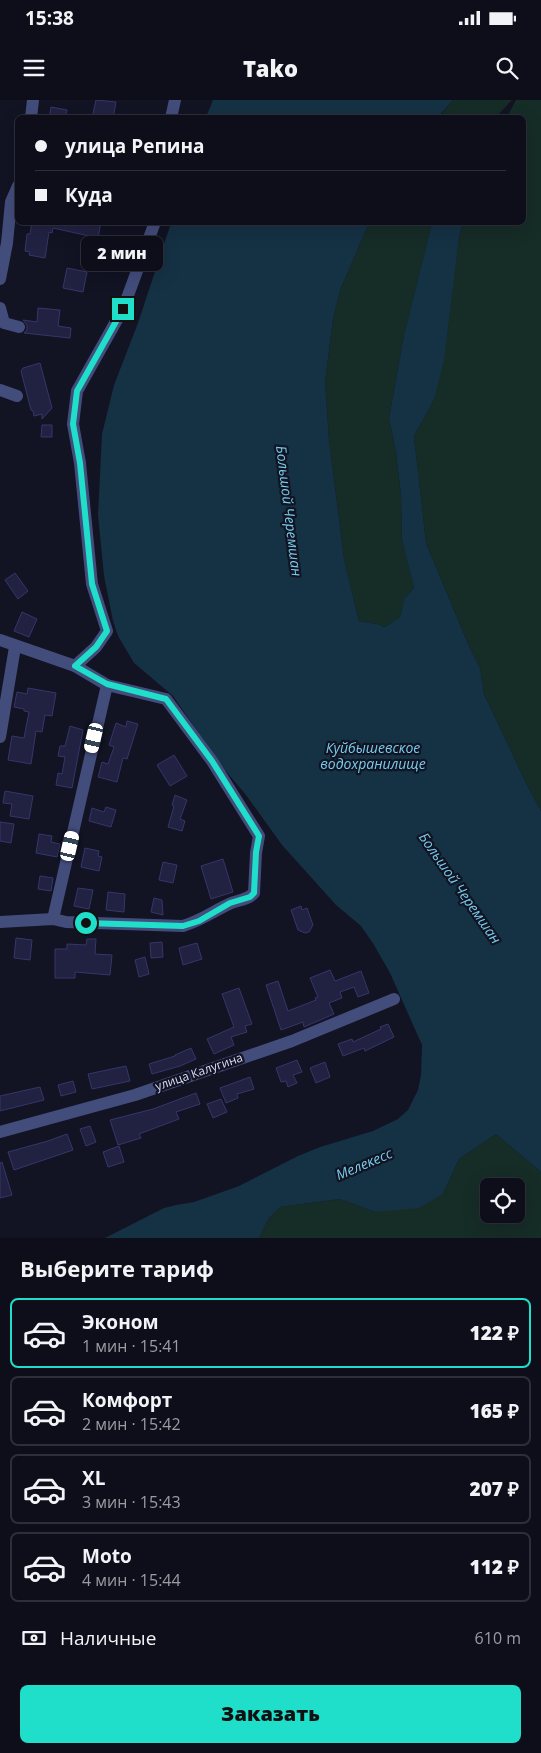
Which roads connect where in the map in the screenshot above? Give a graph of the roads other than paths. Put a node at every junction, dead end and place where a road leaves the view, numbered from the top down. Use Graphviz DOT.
graph roads {
  1 [pos="33,100"];
  2 [pos="175,100"];
  3 [pos="31,115"];
  4 [pos="172,115"];
  5 [pos="15,193"];
  6 [pos="154,225"];
  7 [pos="0,279"];
  8 [pos="0,308"];
  9 [pos="19,328"];
  10 [pos="0,390"];
  11 [pos="17,396"];
  12 [pos="0,640"];
  13 [pos="15,646"];
  14 [pos="75,666"];
  15 [pos="107,684"];
  16 [pos="0,737"];
  17 [pos="53,918"];
  18 [pos="0,922"];
  19 [pos="394,999"];
  20 [pos="0,1132"];
  1 -- 3 [label="street"];
  2 -- 4 [label="street"];
  5 -- 7 [label="street"];
  6 -- 14 [label="street"];
  8 -- 9 [label="street"];
  10 -- 11 [label="street"];
  12 -- 13 [label="street"];
  13 -- 14 [label="street"];
  13 -- 16 [label="street"];
  14 -- 15 [label="street"];
  15 -- 17 [label="street"];
  15 -- 17 [label="street"];
  17 -- 18 [label="street"];
  19 -- 20 [label="street, улица Калугина"];
}
